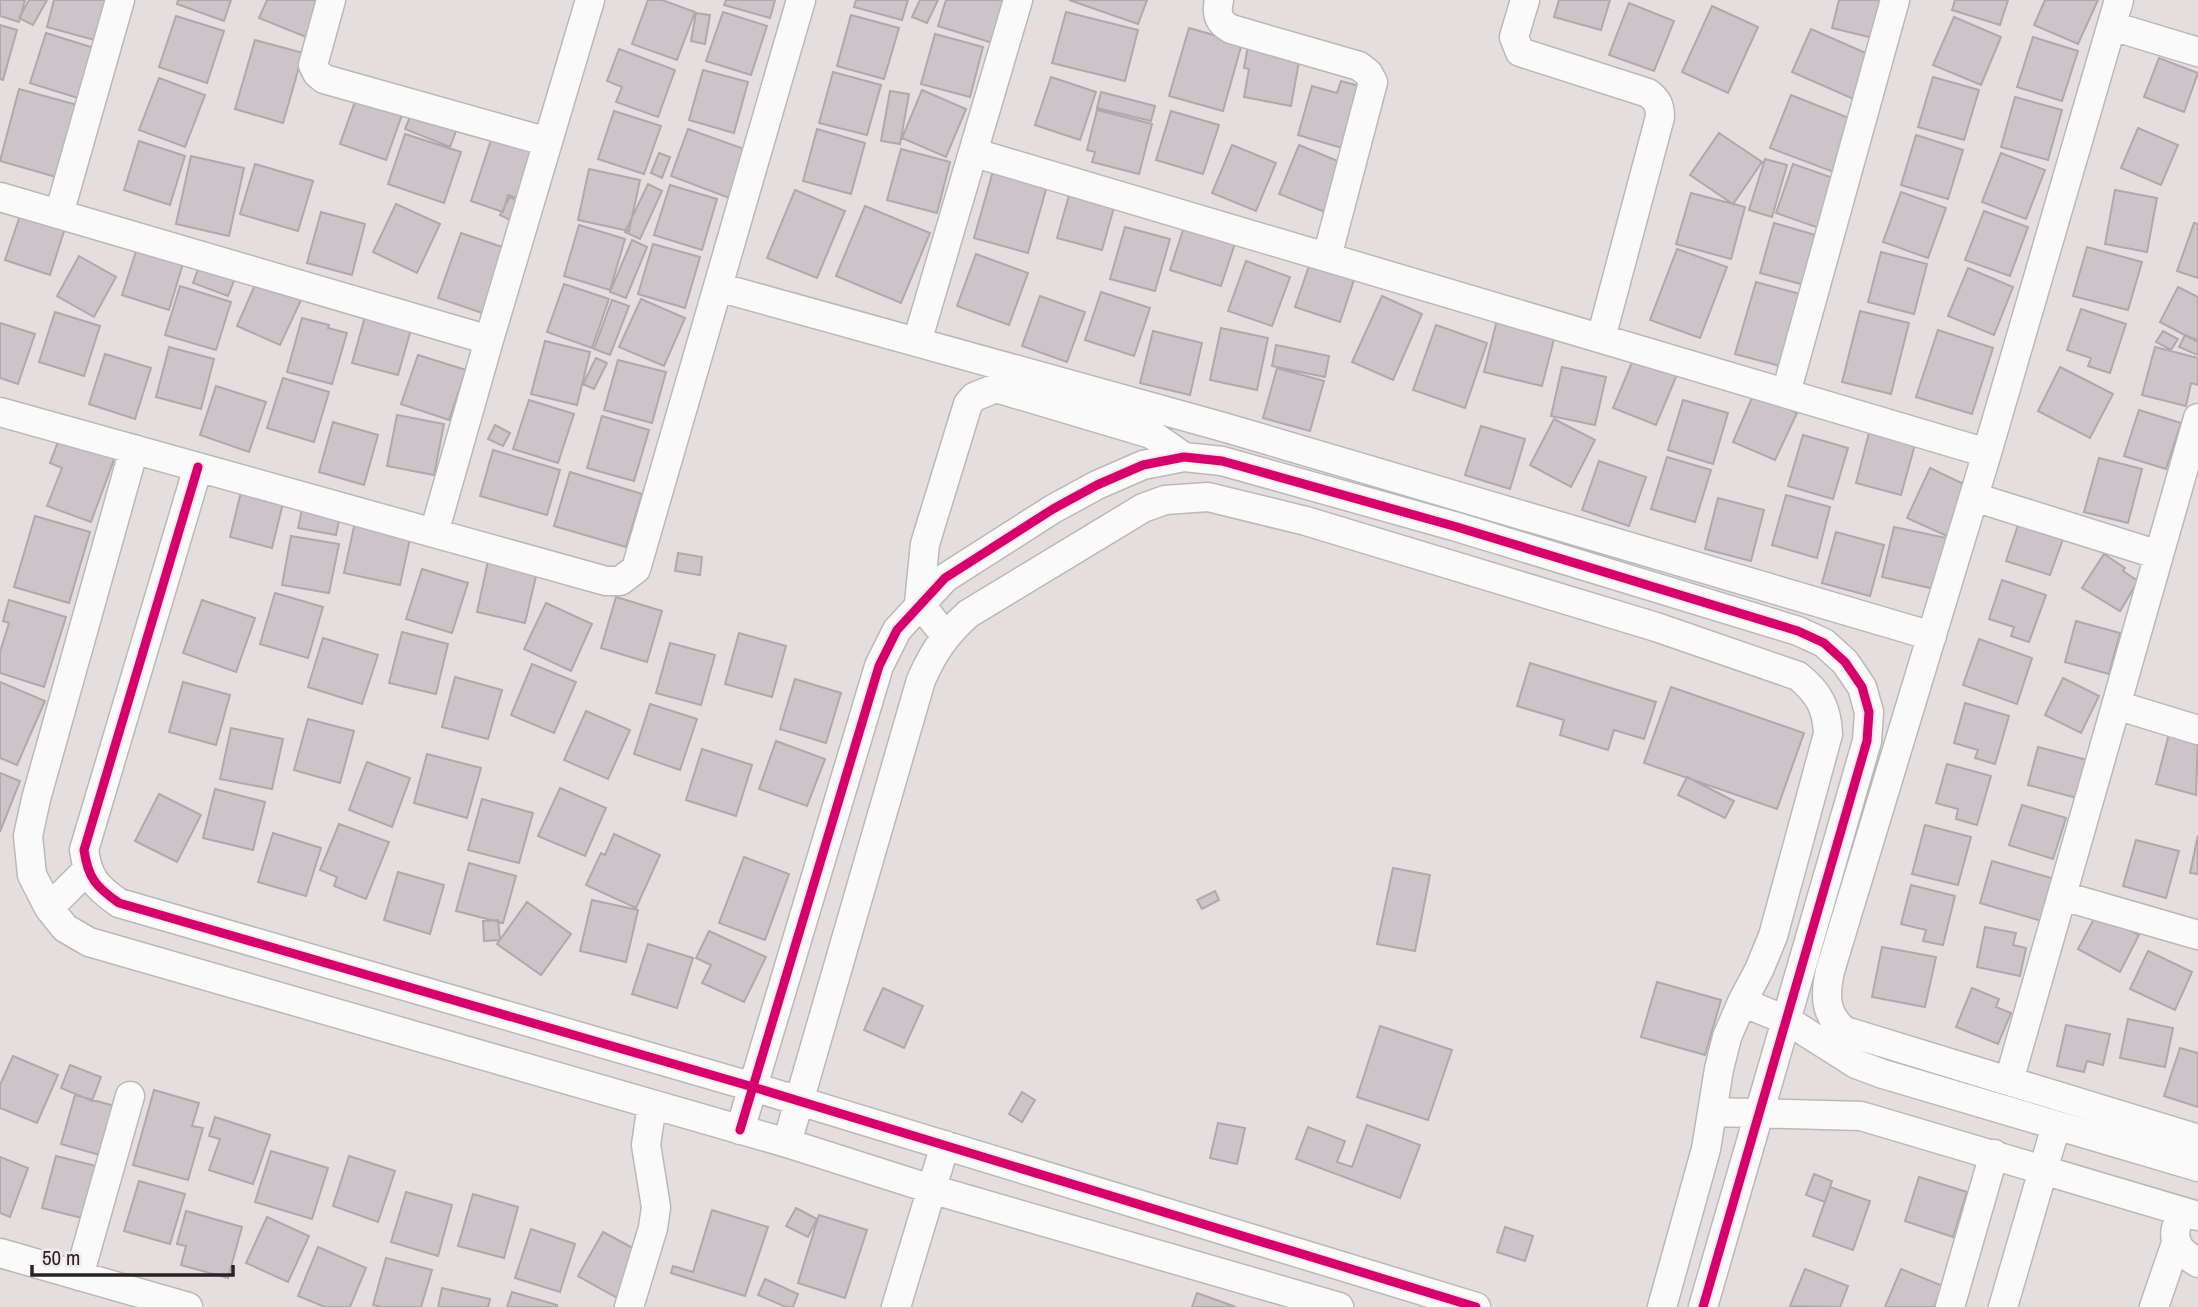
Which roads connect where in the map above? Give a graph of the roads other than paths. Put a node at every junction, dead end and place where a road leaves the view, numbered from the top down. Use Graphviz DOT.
graph roads {
  1 [pos="120,0"];
  2 [pos="331,0"];
  3 [pos="590,0"];
  4 [pos="802,0"];
  5 [pos="1018,0"];
  6 [pos="1219,0"];
  7 [pos="1525,0"];
  8 [pos="1895,0"];
  9 [pos="2115,13"];
  10 [pos="2198,52"];
  11 [pos="548,142"];
  12 [pos="975,153"];
  13 [pos="0,197"];
  14 [pos="59,214"];
  15 [pos="1327,257"];
  16 [pos="718,287"];
  17 [pos="1601,338"];
  18 [pos="489,340"];
  19 [pos="917,342"];
  20 [pos="1786,393"];
  21 [pos="0,412"];
  22 [pos="2197,425"];
  23 [pos="134,449"];
  24 [pos="1987,453"];
  25 [pos="1184,457"];
  26 [pos="198,467"];
  27 [pos="1974,497"];
  28 [pos="1184,498"];
  29 [pos="434,533"];
  30 [pos="2159,555"];
  31 [pos="1668,591"];
  32 [pos="919,603"];
  33 [pos="1836,608"];
  34 [pos="1656,627"];
  35 [pos="945,635"];
  36 [pos="1932,636"];
  37 [pos="1824,643"];
  38 [pos="2116,705"];
  39 [pos="2198,730"];
  40 [pos="1854,787"];
  41 [pos="1883,798"];
  42 [pos="87,870"];
  43 [pos="2063,896"];
  44 [pos="49,908"];
  45 [pos="2198,935"];
  46 [pos="1742,1002"];
  47 [pos="1787,1021"];
  48 [pos="2009,1081"];
  49 [pos="753,1087"];
  50 [pos="130,1097"];
  51 [pos="799,1102"];
  52 [pos="652,1104"];
  53 [pos="1712,1112"];
  54 [pos="1760,1115"];
  55 [pos="2056,1126"];
  56 [pos="740,1130"];
  57 [pos="2198,1139"];
  58 [pos="788,1143"];
  59 [pos="945,1145"];
  60 [pos="1994,1154"];
  61 [pos="2198,1167"];
  62 [pos="2043,1169"];
  63 [pos="931,1189"];
  64 [pos="2189,1213"];
  65 [pos="2176,1243"];
  66 [pos="0,1254"];
  67 [pos="2198,1263"];
  68 [pos="79,1276"];
  69 [pos="188,1307"];
  70 [pos="629,1307"];
  71 [pos="897,1307"];
  72 [pos="1339,1307"];
  73 [pos="1476,1307"];
  74 [pos="1662,1307"];
  75 [pos="1703,1307"];
  76 [pos="1950,1307"];
  77 [pos="2003,1307"];
  78 [pos="2154,1307"];
  1 -- 14 [label="street"];
  2 -- 11 [label="street"];
  3 -- 11 [label="street"];
  4 -- 16 [label="street"];
  5 -- 12 [label="street"];
  6 -- 15 [label="street"];
  7 -- 17 [label="street"];
  8 -- 20 [label="street"];
  9 -- 10 [label="street"];
  9 -- 24 [label="street"];
  11 -- 18 [label="street"];
  12 -- 15 [label="street"];
  12 -- 19 [label="street"];
  13 -- 14 [label="street"];
  14 -- 18 [label="street"];
  15 -- 17 [label="street"];
  16 -- 19 [label="street"];
  16 -- 29 [label="street"];
  17 -- 20 [label="street"];
  18 -- 29 [label="street"];
  19 -- 33 [label="street"];
  20 -- 24 [label="street"];
  21 -- 23 [label="street"];
  22 -- 30 [label="street"];
  23 -- 26 [label="street"];
  23 -- 44 [label="street"];
  24 -- 27 [label="street"];
  25 -- 28 [label="street"];
  25 -- 31 [label="street"];
  25 -- 32 [label="street"];
  25 -- 32 [label="street"];
  26 -- 29 [label="street"];
  26 -- 42 [label="street"];
  27 -- 30 [label="street"];
  27 -- 36 [label="street"];
  28 -- 34 [label="street"];
  28 -- 35 [label="street"];
  30 -- 38 [label="street"];
  31 -- 34 [label="street"];
  31 -- 37 [label="street"];
  32 -- 35 [label="street"];
  32 -- 49 [label="street"];
  33 -- 36 [label="street"];
  33 -- 37 [label="street"];
  34 -- 46 [label="street"];
  35 -- 51 [label="street"];
  36 -- 41 [label="street"];
  37 -- 40 [label="street"];
  38 -- 39 [label="street"];
  38 -- 43 [label="street"];
  40 -- 41 [label="street"];
  40 -- 47 [label="street"];
  41 -- 48 [label="street"];
  42 -- 44 [label="street"];
  42 -- 49 [label="street"];
  43 -- 45 [label="street"];
  43 -- 48 [label="street"];
  44 -- 52 [label="street"];
  46 -- 47 [label="street"];
  46 -- 53 [label="street"];
  47 -- 54 [label="street"];
  47 -- 55 [label="street"];
  48 -- 57 [label="street"];
  49 -- 51 [label="street"];
  49 -- 56 [label="street"];
  50 -- 68 [label="street"];
  51 -- 58 [label="street"];
  51 -- 59 [label="street"];
  52 -- 56 [label="street"];
  52 -- 70 [label="street"];
  53 -- 54 [label="street"];
  53 -- 74 [label="street"];
  54 -- 60 [label="street"];
  54 -- 75 [label="street"];
  55 -- 61 [label="street"];
  55 -- 62 [label="street"];
  56 -- 58 [label="street"];
  58 -- 63 [label="street"];
  59 -- 63 [label="street"];
  59 -- 73 [label="street"];
  60 -- 62 [label="street"];
  60 -- 76 [label="street"];
  62 -- 64 [label="street"];
  62 -- 77 [label="street"];
  63 -- 71 [label="street"];
  63 -- 72 [label="street"];
  64 -- 65 [label="street"];
  65 -- 67 [label="street"];
  65 -- 78 [label="street"];
  66 -- 68 [label="street"];
  68 -- 69 [label="street"];
}
